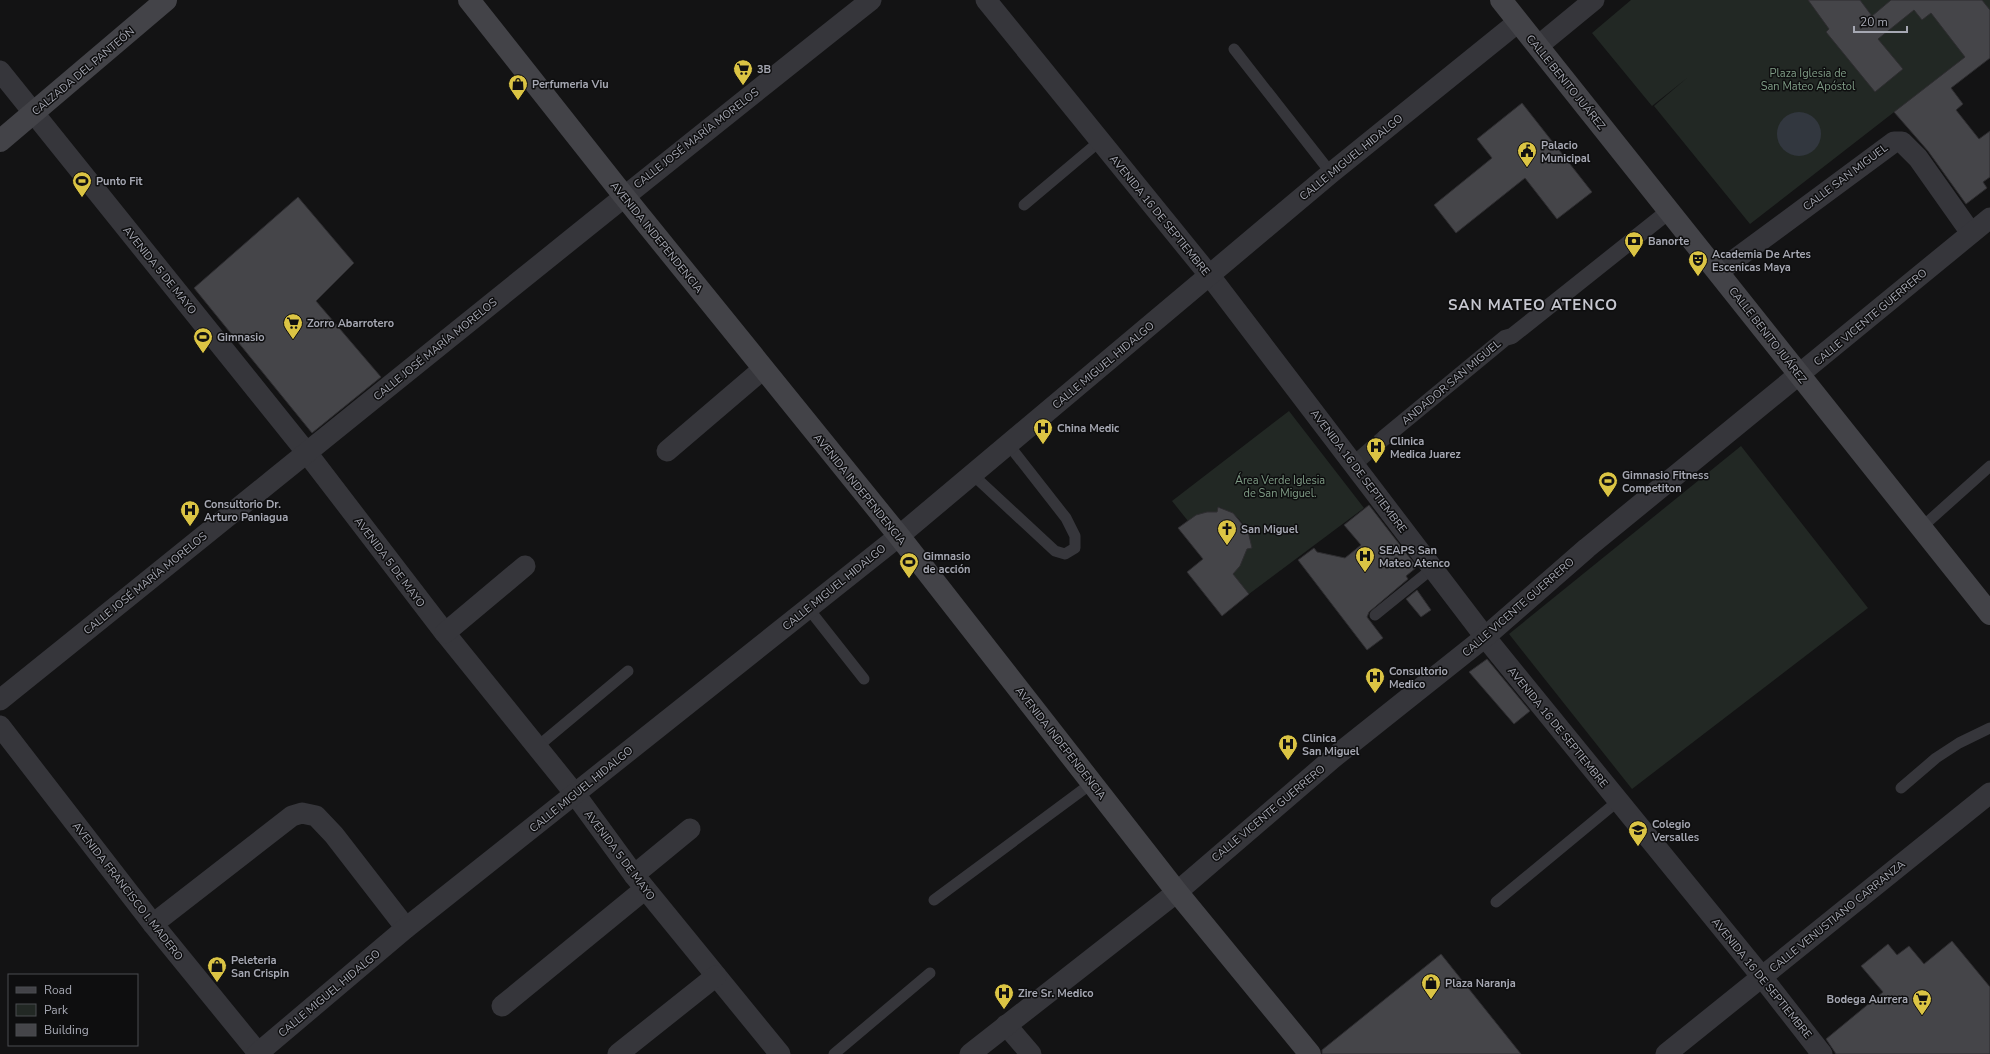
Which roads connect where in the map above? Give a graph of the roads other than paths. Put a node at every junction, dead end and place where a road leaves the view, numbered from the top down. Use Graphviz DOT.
graph roads {
  1 [pos="166,0"];
  2 [pos="469,0"];
  3 [pos="871,0"];
  4 [pos="986,0"];
  5 [pos="1501,0"];
  6 [pos="1594,0"];
  7 [pos="1518,22"];
  8 [pos="1538,46"];
  9 [pos="1234,49"];
  10 [pos="0,71"];
  11 [pos="33,113"];
  12 [pos="0,141"];
  13 [pos="1100,141"];
  14 [pos="1331,173"];
  15 [pos="624,196"];
  16 [pos="1024,205"];
  17 [pos="1669,211"];
  18 [pos="1990,218"];
  19 [pos="1971,233"];
  20 [pos="1718,272"];
  21 [pos="1210,276"];
  22 [pos="763,369"];
  23 [pos="1800,375"];
  24 [pos="1385,437"];
  25 [pos="1008,444"];
  26 [pos="668,452"];
  27 [pos="307,453"];
  28 [pos="1990,466"];
  29 [pos="972,474"];
  30 [pos="1921,528"];
  31 [pos="899,536"];
  32 [pos="525,566"];
  33 [pos="1433,568"];
  34 [pos="808,608"];
  35 [pos="1990,614"];
  36 [pos="1376,615"];
  37 [pos="445,633"];
  38 [pos="1485,637"];
  39 [pos="628,671"];
  40 [pos="864,679"];
  41 [pos="0,700"];
  42 [pos="0,726"];
  43 [pos="1990,728"];
  44 [pos="537,747"];
  45 [pos="1092,783"];
  46 [pos="1901,788"];
  47 [pos="1990,792"];
  48 [pos="575,794"];
  49 [pos="1618,801"];
  50 [pos="690,829"];
  51 [pos="639,882"];
  52 [pos="1177,892"];
  53 [pos="934,900"];
  54 [pos="1496,902"];
  55 [pos="153,924"];
  56 [pos="406,928"];
  57 [pos="930,973"];
  58 [pos="716,976"];
  59 [pos="1762,976"];
  60 [pos="502,1006"];
  61 [pos="1006,1026"];
  62 [pos="258,1054"];
  63 [pos="618,1054"];
  64 [pos="780,1054"];
  65 [pos="834,1054"];
  66 [pos="970,1054"];
  67 [pos="1031,1054"];
  68 [pos="1310,1054"];
  69 [pos="1666,1054"];
  70 [pos="1822,1054"];
  1 -- 11 [label="main road, CALZADA DEL PANTEÓN"];
  2 -- 15 [label="main road, AVENIDA INDEPENDENCIA"];
  3 -- 15 [label="street, CALLE JOSÉ MARÍA MORELOS"];
  4 -- 13 [label="street, AVENIDA 16 DE SEPTIEMBRE"];
  5 -- 7 [label="main road, CALLE BENITO JUÁREZ"];
  6 -- 8 [label="street"];
  7 -- 8 [label="main road, CALLE BENITO JUÁREZ"];
  7 -- 14 [label="street, CALLE MIGUEL HIDALGO"];
  8 -- 17 [label="main road, CALLE BENITO JUÁREZ"];
  9 -- 14 [label="lane"];
  10 -- 11 [label="street, AVENIDA 5 DE MAYO"];
  11 -- 12 [label="main road, CALZADA DEL PANTEÓN"];
  11 -- 27 [label="street, AVENIDA 5 DE MAYO"];
  13 -- 16 [label="lane"];
  13 -- 21 [label="street, AVENIDA 16 DE SEPTIEMBRE"];
  14 -- 21 [label="street, CALLE MIGUEL HIDALGO"];
  15 -- 22 [label="main road, AVENIDA INDEPENDENCIA"];
  15 -- 27 [label="street, CALLE JOSÉ MARÍA MORELOS"];
  17 -- 20 [label="main road, CALLE BENITO JUÁREZ"];
  17 -- 24 [label="street, ANDADOR SAN MIGUEL"];
  18 -- 19 [label="street, CALLE VICENTE GUERRERO"];
  19 -- 20 [label="street, CALLE SAN MIGUEL"];
  19 -- 23 [label="street, CALLE VICENTE GUERRERO"];
  20 -- 23 [label="main road, CALLE BENITO JUÁREZ"];
  21 -- 25 [label="street, CALLE MIGUEL HIDALGO"];
  21 -- 33 [label="street, AVENIDA 16 DE SEPTIEMBRE"];
  22 -- 26 [label="street"];
  22 -- 31 [label="main road, AVENIDA INDEPENDENCIA"];
  23 -- 30 [label="main road, CALLE BENITO JUÁREZ"];
  23 -- 38 [label="street, CALLE VICENTE GUERRERO"];
  25 -- 29 [label="street, CALLE MIGUEL HIDALGO"];
  25 -- 29 [label="lane"];
  27 -- 37 [label="street, AVENIDA 5 DE MAYO"];
  27 -- 41 [label="street, CALLE JOSÉ MARÍA MORELOS"];
  28 -- 30 [label="lane"];
  29 -- 31 [label="street, CALLE MIGUEL HIDALGO"];
  30 -- 35 [label="main road, CALLE BENITO JUÁREZ"];
  31 -- 34 [label="street, CALLE MIGUEL HIDALGO"];
  31 -- 45 [label="main road, AVENIDA INDEPENDENCIA"];
  32 -- 37 [label="street"];
  33 -- 36 [label="lane"];
  33 -- 38 [label="street, AVENIDA 16 DE SEPTIEMBRE"];
  34 -- 40 [label="lane"];
  34 -- 48 [label="street, CALLE MIGUEL HIDALGO"];
  37 -- 44 [label="street, AVENIDA 5 DE MAYO"];
  38 -- 49 [label="street, AVENIDA 16 DE SEPTIEMBRE"];
  38 -- 52 [label="street, CALLE VICENTE GUERRERO"];
  39 -- 44 [label="lane"];
  42 -- 55 [label="street, AVENIDA FRANCISCO I. MADERO"];
  43 -- 46 [label="lane"];
  44 -- 48 [label="street, AVENIDA 5 DE MAYO"];
  45 -- 52 [label="main road, AVENIDA INDEPENDENCIA"];
  45 -- 53 [label="lane"];
  47 -- 59 [label="street, CALLE VENUSTIANO CARRANZA"];
  48 -- 51 [label="street, AVENIDA 5 DE MAYO"];
  48 -- 56 [label="street, CALLE MIGUEL HIDALGO"];
  49 -- 54 [label="lane"];
  49 -- 59 [label="street, AVENIDA 16 DE SEPTIEMBRE"];
  50 -- 51 [label="street"];
  51 -- 58 [label="street, AVENIDA 5 DE MAYO"];
  51 -- 60 [label="street"];
  52 -- 61 [label="street, CALLE VICENTE GUERRERO"];
  52 -- 68 [label="main road, AVENIDA INDEPENDENCIA"];
  55 -- 56 [label="street"];
  55 -- 62 [label="street, AVENIDA FRANCISCO I. MADERO"];
  56 -- 62 [label="street, CALLE MIGUEL HIDALGO"];
  57 -- 65 [label="lane"];
  58 -- 63 [label="street"];
  58 -- 64 [label="street, AVENIDA 5 DE MAYO"];
  59 -- 69 [label="street, CALLE VENUSTIANO CARRANZA"];
  59 -- 70 [label="street, AVENIDA 16 DE SEPTIEMBRE"];
  61 -- 66 [label="street, CALLE VICENTE GUERRERO"];
  61 -- 67 [label="street"];
}
